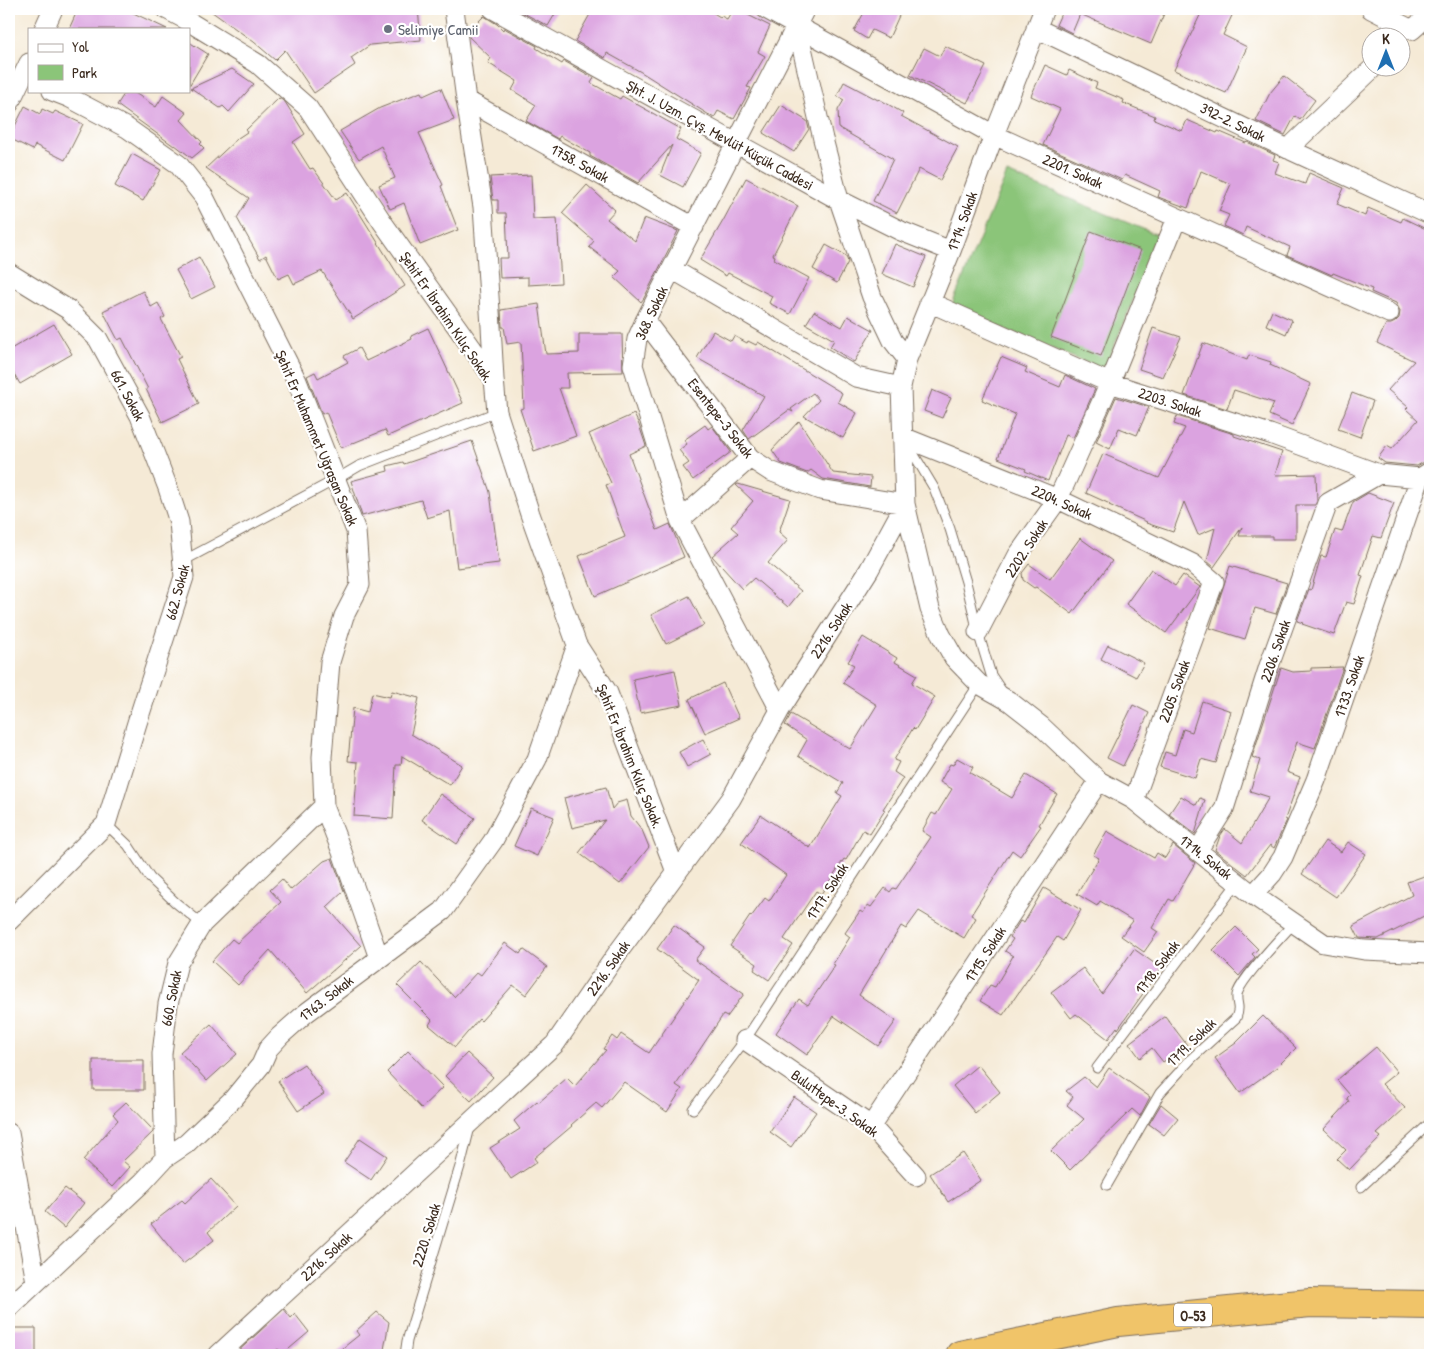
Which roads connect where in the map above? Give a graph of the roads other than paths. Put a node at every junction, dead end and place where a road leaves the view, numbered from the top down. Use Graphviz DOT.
graph roads {
  1 [pos="53,9"];
  2 [pos="166,9"];
  3 [pos="454,9"];
  4 [pos="493,9"];
  5 [pos="766,9"];
  6 [pos="805,9"];
  7 [pos="1371,9"];
  8 [pos="1430,14"];
  9 [pos="1039,15"];
  10 [pos="797,26"];
  11 [pos="44,28"];
  12 [pos="1397,28"];
  13 [pos="1412,30"];
  14 [pos="22,76"];
  15 [pos="1363,78"];
  16 [pos="55,92"];
  17 [pos="466,100"];
  18 [pos="9,104"];
  19 [pos="994,135"];
  20 [pos="736,144"];
  21 [pos="1288,149"];
  22 [pos="839,200"];
  23 [pos="1430,214"];
  24 [pos="1177,218"];
  25 [pos="694,227"];
  26 [pos="951,251"];
  27 [pos="672,269"];
  28 [pos="9,273"];
  29 [pos="929,302"];
  30 [pos="1389,313"];
  31 [pos="645,321"];
  32 [pos="907,359"];
  33 [pos="494,379"];
  34 [pos="1110,382"];
  35 [pos="901,387"];
  36 [pos="497,412"];
  37 [pos="903,437"];
  38 [pos="750,458"];
  39 [pos="1379,474"];
  40 [pos="1425,475"];
  41 [pos="335,480"];
  42 [pos="1058,499"];
  43 [pos="905,504"];
  44 [pos="680,520"];
  45 [pos="183,561"];
  46 [pos="1214,582"];
  47 [pos="978,632"];
  48 [pos="578,644"];
  49 [pos="979,684"];
  50 [pos="1009,701"];
  51 [pos="780,710"];
  52 [pos="1098,781"];
  53 [pos="1134,800"];
  54 [pos="324,806"];
  55 [pos="106,824"];
  56 [pos="1198,850"];
  57 [pos="676,872"];
  58 [pos="1238,882"];
  59 [pos="1254,895"];
  60 [pos="9,921"];
  61 [pos="1294,923"];
  62 [pos="202,924"];
  63 [pos="1430,953"];
  64 [pos="379,958"];
  65 [pos="745,1040"];
  66 [pos="1097,1068"];
  67 [pos="693,1109"];
  68 [pos="471,1122"];
  69 [pos="1430,1123"];
  70 [pos="871,1126"];
  71 [pos="9,1133"];
  72 [pos="165,1158"];
  73 [pos="916,1176"];
  74 [pos="1107,1185"];
  75 [pos="1361,1187"];
  76 [pos="36,1282"];
  77 [pos="1430,1305"];
  78 [pos="9,1308"];
  79 [pos="218,1355"];
  80 [pos="405,1355"];
  81 [pos="960,1355"];
  1 -- 11 [label="street"];
  2 -- 33 [label="street, Şehit Er İbrahim Kılıç Sokak."];
  3 -- 17 [label="street"];
  4 -- 20 [label="street, Şht. J. Uzm. Çvş. Mevlüt Küçük Caddesi"];
  5 -- 10 [label="street, 2201. Sokak"];
  6 -- 10 [label="street, 368. Sokak"];
  7 -- 12 [label="street"];
  8 -- 13 [label="street"];
  9 -- 19 [label="street, 1714. Sokak"];
  9 -- 21 [label="street, 392-2. Sokak"];
  10 -- 19 [label="street, 2201. Sokak"];
  10 -- 20 [label="street, 368. Sokak"];
  10 -- 22 [label="street"];
  14 -- 18 [label="street"];
  15 -- 21 [label="street"];
  16 -- 41 [label="street, Şehit Er Muhammet Uğraşan Sokak"];
  17 -- 25 [label="street, 1758. Sokak"];
  17 -- 33 [label="street"];
  19 -- 24 [label="street, 2201. Sokak"];
  19 -- 26 [label="street, 1714. Sokak"];
  20 -- 22 [label="street, Şht. J. Uzm. Çvş. Mevlüt Küçük Caddesi"];
  20 -- 25 [label="street, 368. Sokak"];
  21 -- 23 [label="street, 392-2. Sokak"];
  22 -- 26 [label="street, Şht. J. Uzm. Çvş. Mevlüt Küçük Caddesi"];
  22 -- 32 [label="street"];
  24 -- 30 [label="street, 2201. Sokak"];
  24 -- 34 [label="street, 2202. Sokak"];
  25 -- 27 [label="street, 368. Sokak"];
  26 -- 29 [label="street, 1714. Sokak"];
  27 -- 31 [label="street, 368. Sokak"];
  27 -- 35 [label="street"];
  28 -- 45 [label="street, 661. Sokak"];
  29 -- 32 [label="street, 1714. Sokak"];
  29 -- 34 [label="street, 2203. Sokak"];
  31 -- 38 [label="street, Esentepe-3 Sokak"];
  31 -- 44 [label="street, 368. Sokak"];
  32 -- 35 [label="street, 1714. Sokak"];
  33 -- 36 [label="street, Şehit Er İbrahim Kılıç Sokak."];
  34 -- 39 [label="street, 2203. Sokak"];
  34 -- 42 [label="street, 2202. Sokak"];
  35 -- 37 [label="street, 1714. Sokak"];
  36 -- 41 [label="lane, 662. Sokak"];
  36 -- 48 [label="street, Şehit Er İbrahim Kılıç Sokak."];
  37 -- 42 [label="street, 2204. Sokak"];
  37 -- 43 [label="street, 1714. Sokak"];
  37 -- 47 [label="lane, 1714. Sokak"];
  38 -- 43 [label="street, Esentepe-3 Sokak"];
  38 -- 44 [label="street"];
  39 -- 40 [label="street, 2203. Sokak"];
  39 -- 56 [label="street, 2206. Sokak"];
  40 -- 59 [label="street, 1733. Sokak"];
  41 -- 45 [label="lane, 662. Sokak"];
  41 -- 54 [label="street, Şehit Er Muhammet Uğraşan Sokak"];
  42 -- 46 [label="street, 2204. Sokak"];
  42 -- 47 [label="street, 2202. Sokak"];
  43 -- 49 [label="street, 1714. Sokak"];
  43 -- 51 [label="street, 2216. Sokak"];
  44 -- 51 [label="street, 368. Sokak"];
  45 -- 55 [label="street, 662. Sokak"];
  46 -- 53 [label="street, 2205. Sokak"];
  47 -- 50 [label="lane, 1714. Sokak"];
  48 -- 57 [label="street, Şehit Er İbrahim Kılıç Sokak."];
  48 -- 64 [label="street, 1763. Sokak"];
  49 -- 50 [label="street, 1714. Sokak"];
  49 -- 65 [label="lane, 1717. Sokak"];
  50 -- 52 [label="street, 1714. Sokak"];
  51 -- 57 [label="street, 2216. Sokak"];
  52 -- 53 [label="street, 1714. Sokak"];
  52 -- 70 [label="street, 1715. Sokak"];
  53 -- 56 [label="street, 1714. Sokak"];
  54 -- 62 [label="street, 660. Sokak"];
  54 -- 64 [label="street, Şehit Er Muhammet Uğraşan Sokak"];
  55 -- 60 [label="street, 662. Sokak"];
  55 -- 62 [label="lane"];
  56 -- 58 [label="street, 1714. Sokak"];
  57 -- 68 [label="street, 2216. Sokak"];
  58 -- 59 [label="street, 1714. Sokak"];
  58 -- 66 [label="lane, 1718. Sokak"];
  59 -- 61 [label="street, 1714. Sokak"];
  61 -- 63 [label="street, 1714. Sokak"];
  61 -- 74 [label="lane, 1719. Sokak"];
  62 -- 72 [label="street, 660. Sokak"];
  64 -- 72 [label="street, 1763. Sokak"];
  65 -- 67 [label="lane, 1717. Sokak"];
  65 -- 70 [label="street, Buluttepe-3. Sokak"];
  68 -- 79 [label="street, 2216. Sokak"];
  68 -- 80 [label="lane, 2220. Sokak"];
  69 -- 75 [label="lane"];
  70 -- 73 [label="street, Buluttepe-3. Sokak"];
  71 -- 76 [label="street"];
  72 -- 76 [label="street, 1763. Sokak"];
  76 -- 78 [label="street, 1763. Sokak"];
  77 -- 81 [label="highway, O-53"];
}
